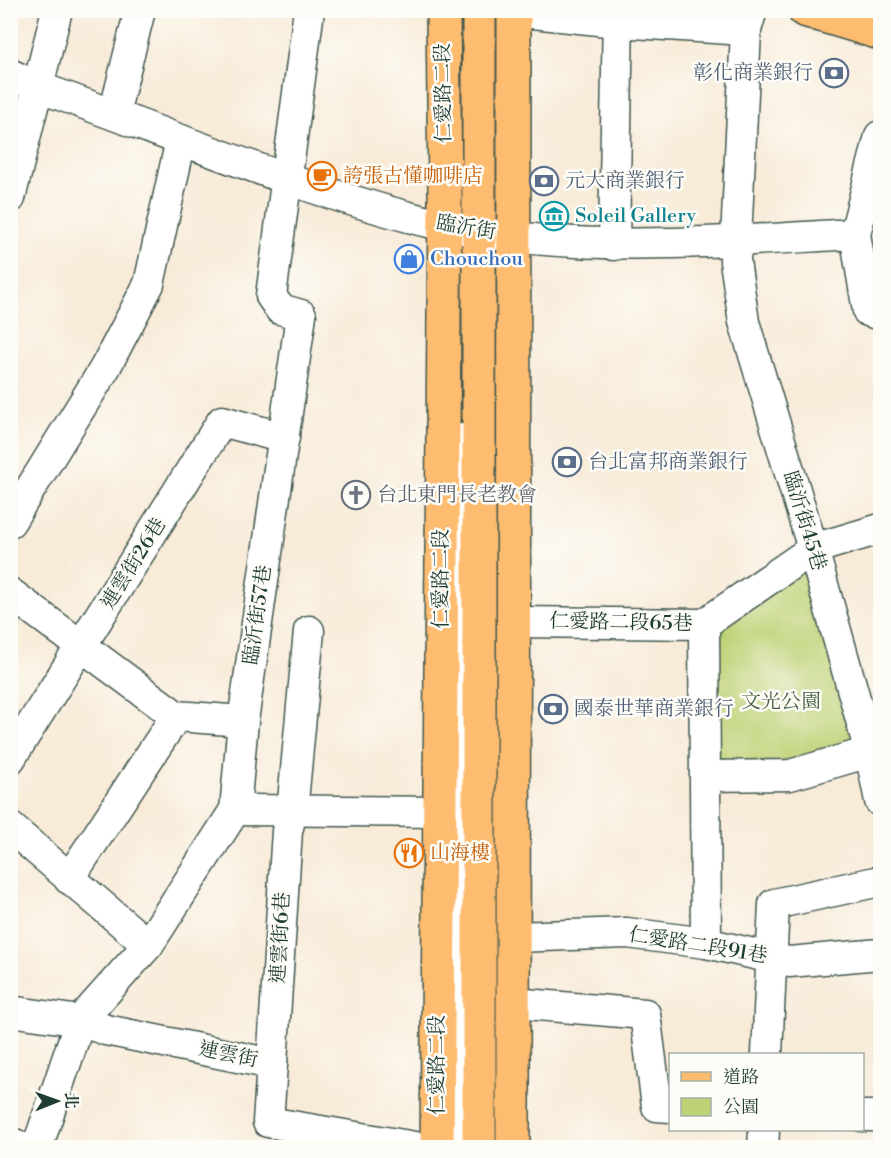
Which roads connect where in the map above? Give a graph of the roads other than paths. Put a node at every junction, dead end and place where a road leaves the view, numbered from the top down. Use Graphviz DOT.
graph roads {
  1 [pos="57,10"];
  2 [pos="140,10"];
  3 [pos="309,10"];
  4 [pos="443,10"];
  5 [pos="465,10"];
  6 [pos="479,10"];
  7 [pos="804,10"];
  8 [pos="514,11"];
  9 [pos="622,18"];
  10 [pos="743,23"];
  11 [pos="880,33"];
  12 [pos="10,74"];
  13 [pos="38,87"];
  14 [pos="114,114"];
  15 [pos="880,135"];
  16 [pos="181,140"];
  17 [pos="287,178"];
  18 [pos="10,198"];
  19 [pos="462,227"];
  20 [pos="855,234"];
  21 [pos="516,236"];
  22 [pos="736,241"];
  23 [pos="614,245"];
  24 [pos="880,315"];
  25 [pos="284,438"];
  26 [pos="10,522"];
  27 [pos="880,529"];
  28 [pos="813,549"];
  29 [pos="10,593"];
  30 [pos="515,622"];
  31 [pos="704,624"];
  32 [pos="309,631"];
  33 [pos="83,646"];
  34 [pos="176,716"];
  35 [pos="243,721"];
  36 [pos="875,751"];
  37 [pos="10,759"];
  38 [pos="706,776"];
  39 [pos="880,801"];
  40 [pos="235,810"];
  41 [pos="292,812"];
  42 [pos="439,812"];
  43 [pos="10,828"];
  44 [pos="69,879"];
  45 [pos="880,881"];
  46 [pos="514,937"];
  47 [pos="706,943"];
  48 [pos="148,945"];
  49 [pos="880,954"];
  50 [pos="772,957"];
  51 [pos="514,1003"];
  52 [pos="10,1011"];
  53 [pos="80,1021"];
  54 [pos="767,1053"];
  55 [pos="272,1064"];
  56 [pos="669,1107"];
  57 [pos="864,1116"];
  58 [pos="880,1116"];
  59 [pos="764,1131"];
  60 [pos="10,1142"];
  61 [pos="23,1148"];
  62 [pos="37,1148"];
  63 [pos="421,1148"];
  64 [pos="437,1148"];
  65 [pos="459,1148"];
  66 [pos="478,1148"];
  67 [pos="513,1148"];
  68 [pos="764,1148"];
  1 -- 13 [label="street"];
  2 -- 14 [label="street"];
  3 -- 17 [label="street"];
  4 -- 19 [label="main road, 仁愛路二段"];
  5 -- 19 [label="street"];
  6 -- 19 [label="main road, 仁愛路二段"];
  7 -- 11 [label="main road"];
  8 -- 9 [label="street"];
  8 -- 21 [label="main road"];
  9 -- 10 [label="street"];
  9 -- 23 [label="street"];
  10 -- 22 [label="street, 臨沂街45巷"];
  12 -- 13 [label="street, 臨沂街"];
  13 -- 14 [label="street, 臨沂街"];
  13 -- 18 [label="street"];
  14 -- 16 [label="street, 臨沂街"];
  15 -- 20 [label="street"];
  16 -- 17 [label="street, 臨沂街"];
  16 -- 26 [label="street"];
  17 -- 19 [label="street, 臨沂街"];
  17 -- 25 [label="street, 臨沂街57巷"];
  19 -- 21 [label="street, 臨沂街"];
  19 -- 42 [label="main road, 仁愛路二段"];
  19 -- 65 [label="street"];
  19 -- 66 [label="main road, 仁愛路二段"];
  20 -- 22 [label="street, 臨沂街"];
  20 -- 24 [label="street"];
  21 -- 23 [label="street, 臨沂街"];
  21 -- 30 [label="main road"];
  22 -- 23 [label="street, 臨沂街"];
  22 -- 28 [label="street, 臨沂街45巷"];
  25 -- 33 [label="street, 連雲街26巷"];
  25 -- 35 [label="street, 臨沂街57巷"];
  27 -- 28 [label="street, 仁愛路二段65巷"];
  28 -- 31 [label="street, 仁愛路二段65巷"];
  28 -- 36 [label="street, 臨沂街45巷"];
  29 -- 33 [label="street"];
  30 -- 31 [label="street, 仁愛路二段65巷"];
  30 -- 46 [label="main road"];
  31 -- 38 [label="street"];
  32 -- 41 [label="street, 連雲街6巷"];
  33 -- 34 [label="street"];
  33 -- 37 [label="street, 連雲街26巷"];
  34 -- 35 [label="street"];
  34 -- 44 [label="street"];
  35 -- 40 [label="street, 臨沂街57巷"];
  36 -- 38 [label="street"];
  36 -- 39 [label="street, 臨沂街45巷"];
  38 -- 47 [label="street"];
  40 -- 41 [label="street"];
  40 -- 48 [label="street, 臨沂街57巷"];
  41 -- 42 [label="street"];
  41 -- 55 [label="street, 連雲街6巷"];
  42 -- 64 [label="main road, 仁愛路二段"];
  43 -- 44 [label="street"];
  44 -- 48 [label="street"];
  45 -- 50 [label="street"];
  46 -- 47 [label="street, 仁愛路二段91巷"];
  46 -- 51 [label="main road"];
  47 -- 50 [label="street, 仁愛路二段91巷"];
  48 -- 53 [label="street, 臨沂街57巷"];
  49 -- 50 [label="street, 仁愛路二段91巷"];
  50 -- 54 [label="street"];
  51 -- 56 [label="street"];
  51 -- 67 [label="main road"];
  52 -- 53 [label="street, 連雲街"];
  53 -- 55 [label="street, 連雲街"];
  53 -- 62 [label="street"];
  55 -- 63 [label="street, 連雲街"];
  57 -- 58 [label="street"];
  59 -- 68 [label="street"];
  60 -- 61 [label="street"];
}
